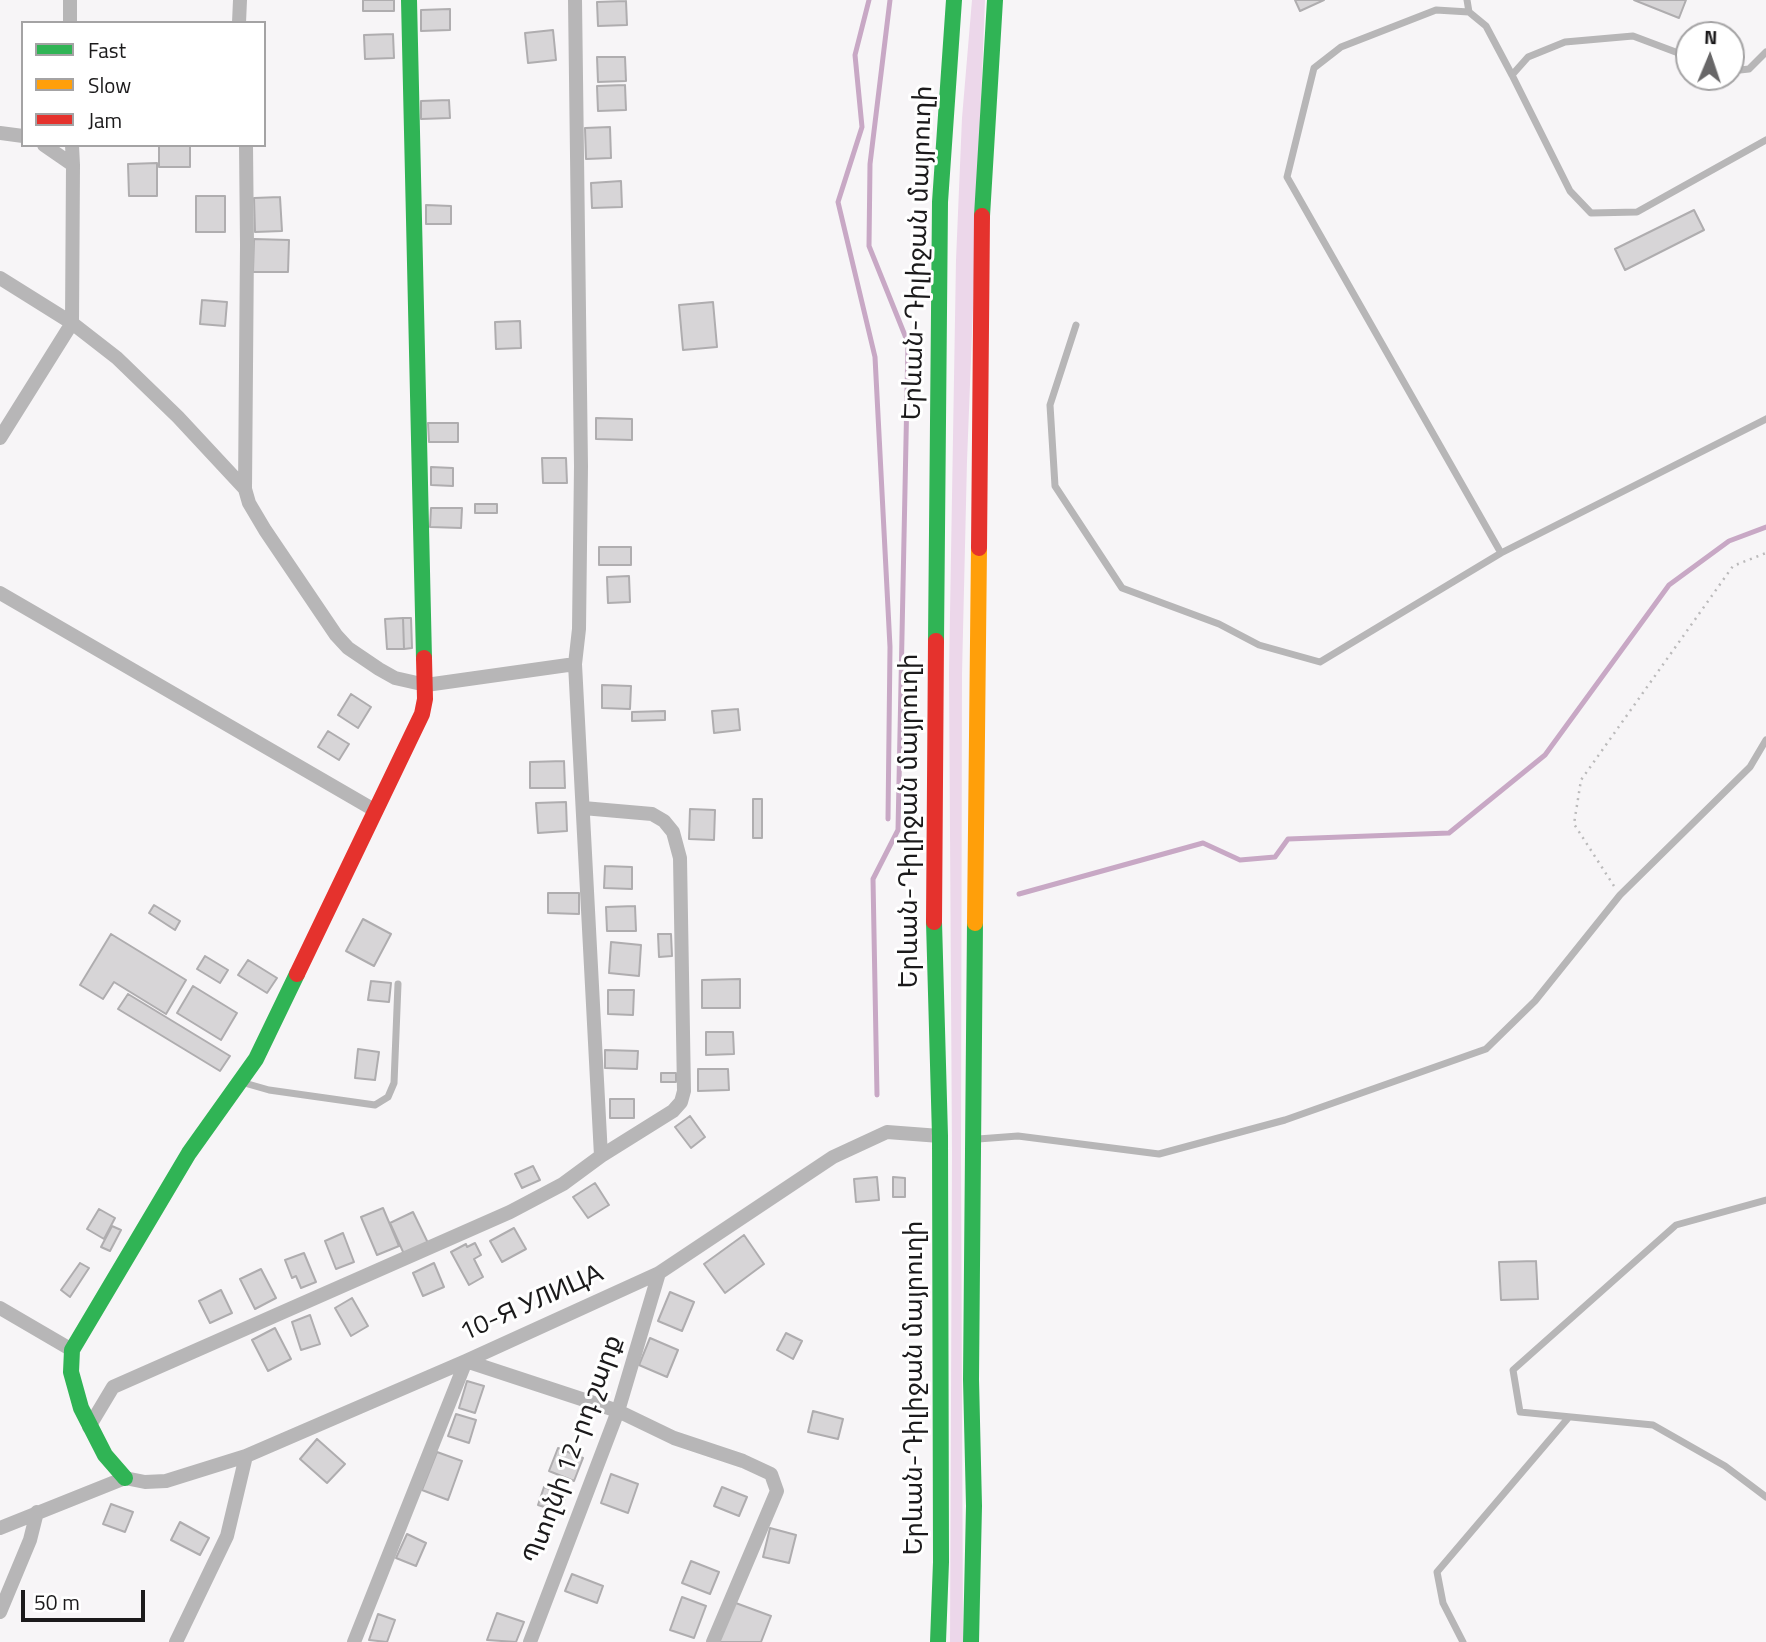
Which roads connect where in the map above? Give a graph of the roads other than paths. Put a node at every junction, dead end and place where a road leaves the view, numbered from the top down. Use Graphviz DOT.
graph roads {
  1 [pos="70,0"];
  2 [pos="240,0"];
  3 [pos="409,0"];
  4 [pos="575,0"];
  5 [pos="954,0"];
  6 [pos="995,0"];
  7 [pos="1467,0"];
  8 [pos="1469,12"];
  9 [pos="70,21"];
  10 [pos="239,21"];
  11 [pos="1675,52"];
  12 [pos="1766,52"];
  13 [pos="1745,69"];
  14 [pos="1512,75"];
  15 [pos="0,133"];
  16 [pos="21,136"];
  17 [pos="1766,140"];
  18 [pos="47,147"];
  19 [pos="72,147"];
  20 [pos="246,147"];
  21 [pos="73,165"];
  22 [pos="0,278"];
  23 [pos="72,323"];
  24 [pos="1076,325"];
  25 [pos="1766,419"];
  26 [pos="0,438"];
  27 [pos="245,489"];
  28 [pos="1501,553"];
  29 [pos="0,593"];
  30 [pos="575,664"];
  31 [pos="426,685"];
  32 [pos="1766,740"];
  33 [pos="583,808"];
  34 [pos="376,811"];
  35 [pos="398,984"];
  36 [pos="240,1081"];
  37 [pos="940,1136"];
  38 [pos="974,1140"];
  39 [pos="601,1156"];
  40 [pos="1766,1200"];
  41 [pos="659,1273"];
  42 [pos="0,1308"];
  43 [pos="72,1350"];
  44 [pos="466,1361"];
  45 [pos="618,1411"];
  46 [pos="1569,1417"];
  47 [pos="89,1427"];
  48 [pos="246,1456"];
  49 [pos="125,1478"];
  50 [pos="1766,1497"];
  51 [pos="37,1512"];
  52 [pos="0,1528"];
  53 [pos="0,1612"];
  54 [pos="176,1642"];
  55 [pos="354,1642"];
  56 [pos="530,1642"];
  57 [pos="713,1642"];
  58 [pos="938,1642"];
  59 [pos="971,1642"];
  60 [pos="1463,1642"];
  1 -- 9 [label="street"];
  2 -- 10 [label="street"];
  3 -- 31 [label="main road"];
  4 -- 30 [label="street"];
  5 -- 37 [label="main road, Երևան-Դիլիջան մայրուղի"];
  6 -- 38 [label="main road"];
  7 -- 8 [label="lane"];
  8 -- 14 [label="lane"];
  8 -- 28 [label="lane"];
  11 -- 14 [label="lane"];
  12 -- 13 [label="lane"];
  14 -- 17 [label="lane"];
  15 -- 16 [label="street"];
  18 -- 21 [label="street"];
  19 -- 21 [label="street"];
  20 -- 27 [label="street"];
  21 -- 23 [label="street"];
  22 -- 23 [label="street"];
  23 -- 26 [label="street"];
  23 -- 27 [label="street"];
  24 -- 28 [label="lane"];
  25 -- 28 [label="lane"];
  27 -- 31 [label="street"];
  29 -- 34 [label="street"];
  30 -- 31 [label="street"];
  30 -- 33 [label="street"];
  31 -- 34 [label="main road"];
  32 -- 38 [label="lane"];
  33 -- 39 [label="street"];
  33 -- 39 [label="street"];
  34 -- 36 [label="main road"];
  35 -- 36 [label="lane"];
  36 -- 43 [label="main road"];
  37 -- 41 [label="street, 10-Я УЛИЦА"];
  37 -- 58 [label="main road, Երևան-Դիլիջան մայրուղի"];
  38 -- 59 [label="main road"];
  39 -- 47 [label="street"];
  40 -- 46 [label="lane"];
  41 -- 44 [label="street, 10-Я УЛИЦА"];
  41 -- 45 [label="street, Պտղնի 12-րդ շարք"];
  42 -- 43 [label="street"];
  43 -- 47 [label="main road"];
  44 -- 45 [label="street"];
  44 -- 48 [label="street, 10-Я УЛИЦА"];
  44 -- 55 [label="street"];
  45 -- 56 [label="street, Պտղնի 12-րդ շարք"];
  45 -- 57 [label="street"];
  46 -- 50 [label="lane"];
  46 -- 60 [label="lane"];
  47 -- 49 [label="main road"];
  48 -- 49 [label="street, 10-Я УЛИЦА"];
  48 -- 54 [label="street"];
  49 -- 51 [label="street"];
  51 -- 52 [label="street"];
  51 -- 53 [label="street"];
}
